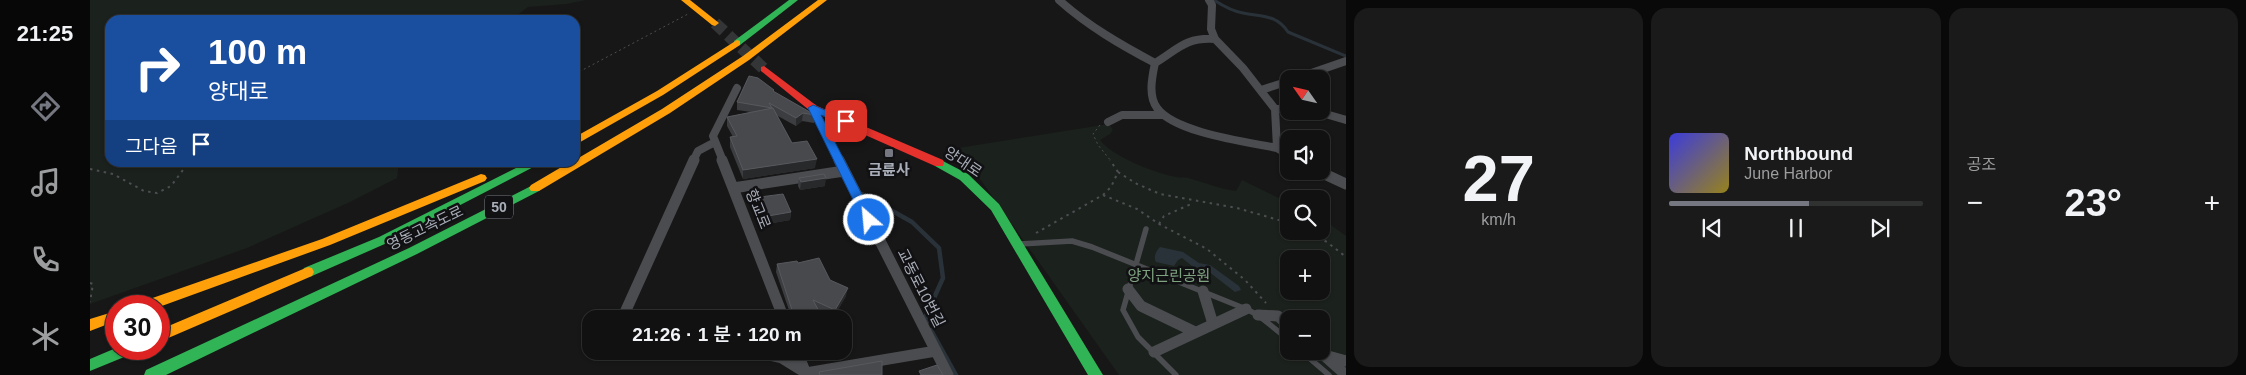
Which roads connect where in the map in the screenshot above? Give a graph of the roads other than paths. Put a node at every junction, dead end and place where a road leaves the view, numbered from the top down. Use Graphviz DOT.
graph roads {
  1 [pos="686,0"];
  2 [pos="780,0"];
  3 [pos="794,0"];
  4 [pos="823,0"];
  5 [pos="1059,0"];
  6 [pos="1209,0"];
  7 [pos="715,23"];
  8 [pos="1215,39"];
  9 [pos="718,55"];
  10 [pos="1346,61"];
  11 [pos="1156,63"];
  12 [pos="764,69"];
  13 [pos="1320,70"];
  14 [pos="1280,84"];
  15 [pos="737,88"];
  16 [pos="1262,90"];
  17 [pos="620,108"];
  18 [pos="813,108"];
  19 [pos="1276,109"];
  20 [pos="1280,109"];
  21 [pos="1163,115"];
  22 [pos="1330,115"];
  23 [pos="1346,120"];
  24 [pos="1104,124"];
  25 [pos="580,130"];
  26 [pos="580,139"];
  27 [pos="715,142"];
  28 [pos="1277,148"];
  29 [pos="1280,150"];
  30 [pos="580,162"];
  31 [pos="504,167"];
  32 [pos="528,167"];
  33 [pos="571,167"];
  34 [pos="844,171"];
  35 [pos="1330,177"];
  36 [pos="1346,184"];
  37 [pos="733,188"];
  38 [pos="1146,229"];
  39 [pos="1017,245"];
  40 [pos="1136,265"];
  41 [pos="1128,289"];
  42 [pos="1203,291"];
  43 [pos="170,297"];
  44 [pos="1246,309"];
  45 [pos="626,310"];
  46 [pos="780,310"];
  47 [pos="1258,315"];
  48 [pos="1280,318"];
  49 [pos="105,320"];
  50 [pos="1213,324"];
  51 [pos="90,325"];
  52 [pos="170,331"];
  53 [pos="1195,332"];
  54 [pos="1280,333"];
  55 [pos="936,351"];
  56 [pos="1154,352"];
  57 [pos="1330,356"];
  58 [pos="105,359"];
  59 [pos="785,360"];
  60 [pos="801,360"];
  61 [pos="1312,360"];
  62 [pos="1329,360"];
  63 [pos="1346,361"];
  64 [pos="90,365"];
  65 [pos="806,374"];
  66 [pos="151,375"];
  67 [pos="948,375"];
  68 [pos="1096,375"];
  69 [pos="1176,375"];
  70 [pos="1329,375"];
  71 [pos="1346,375"];
  1 -- 7 [label="main road"];
  2 -- 17 [label="main road"];
  3 -- 9 [label="main road"];
  4 -- 30 [label="main road, 영동고속도로 / 50"];
  5 -- 11 [label="street"];
  6 -- 8 [label="street"];
  8 -- 11 [label="street"];
  8 -- 16 [label="street"];
  9 -- 17 [label="main road"];
  9 -- 26 [label="main road"];
  10 -- 13 [label="street"];
  11 -- 21 [label="street"];
  12 -- 18 [label="main road, 양대로"];
  14 -- 16 [label="street"];
  15 -- 27 [label="street"];
  16 -- 19 [label="street"];
  17 -- 25 [label="main road"];
  18 -- 34 [label="street, 교동로10번길"];
  18 -- 39 [label="main road, 양대로"];
  19 -- 20 [label="street"];
  19 -- 28 [label="street"];
  21 -- 24 [label="street"];
  21 -- 28 [label="street"];
  22 -- 23 [label="street"];
  27 -- 37 [label="street"];
  27 -- 45 [label="street"];
  28 -- 29 [label="street"];
  31 -- 43 [label="main road, 영동고속도로 / 50"];
  32 -- 52 [label="main road, 영동고속도로 / 50"];
  33 -- 66 [label="main road, 영동고속도로 / 50"];
  34 -- 37 [label="street, 향교로"];
  34 -- 55 [label="street, 교동로10번길"];
  35 -- 36 [label="street"];
  37 -- 46 [label="street, 향교로"];
  38 -- 40 [label="lane"];
  39 -- 40 [label="lane"];
  39 -- 68 [label="main road, 양대로"];
  40 -- 41 [label="lane"];
  40 -- 42 [label="lane"];
  41 -- 53 [label="street"];
  41 -- 56 [label="lane"];
  42 -- 44 [label="lane"];
  42 -- 50 [label="street"];
  44 -- 47 [label="lane"];
  44 -- 50 [label="street"];
  47 -- 48 [label="street"];
  47 -- 54 [label="lane"];
  49 -- 51 [label="main road"];
  50 -- 53 [label="street"];
  53 -- 56 [label="street"];
  55 -- 65 [label="street"];
  55 -- 67 [label="street, 교동로10번길"];
  56 -- 69 [label="lane"];
  57 -- 63 [label="street"];
  58 -- 64 [label="main road"];
  59 -- 65 [label="street"];
  60 -- 65 [label="street"];
  61 -- 70 [label="lane"];
  62 -- 71 [label="street"];
}
